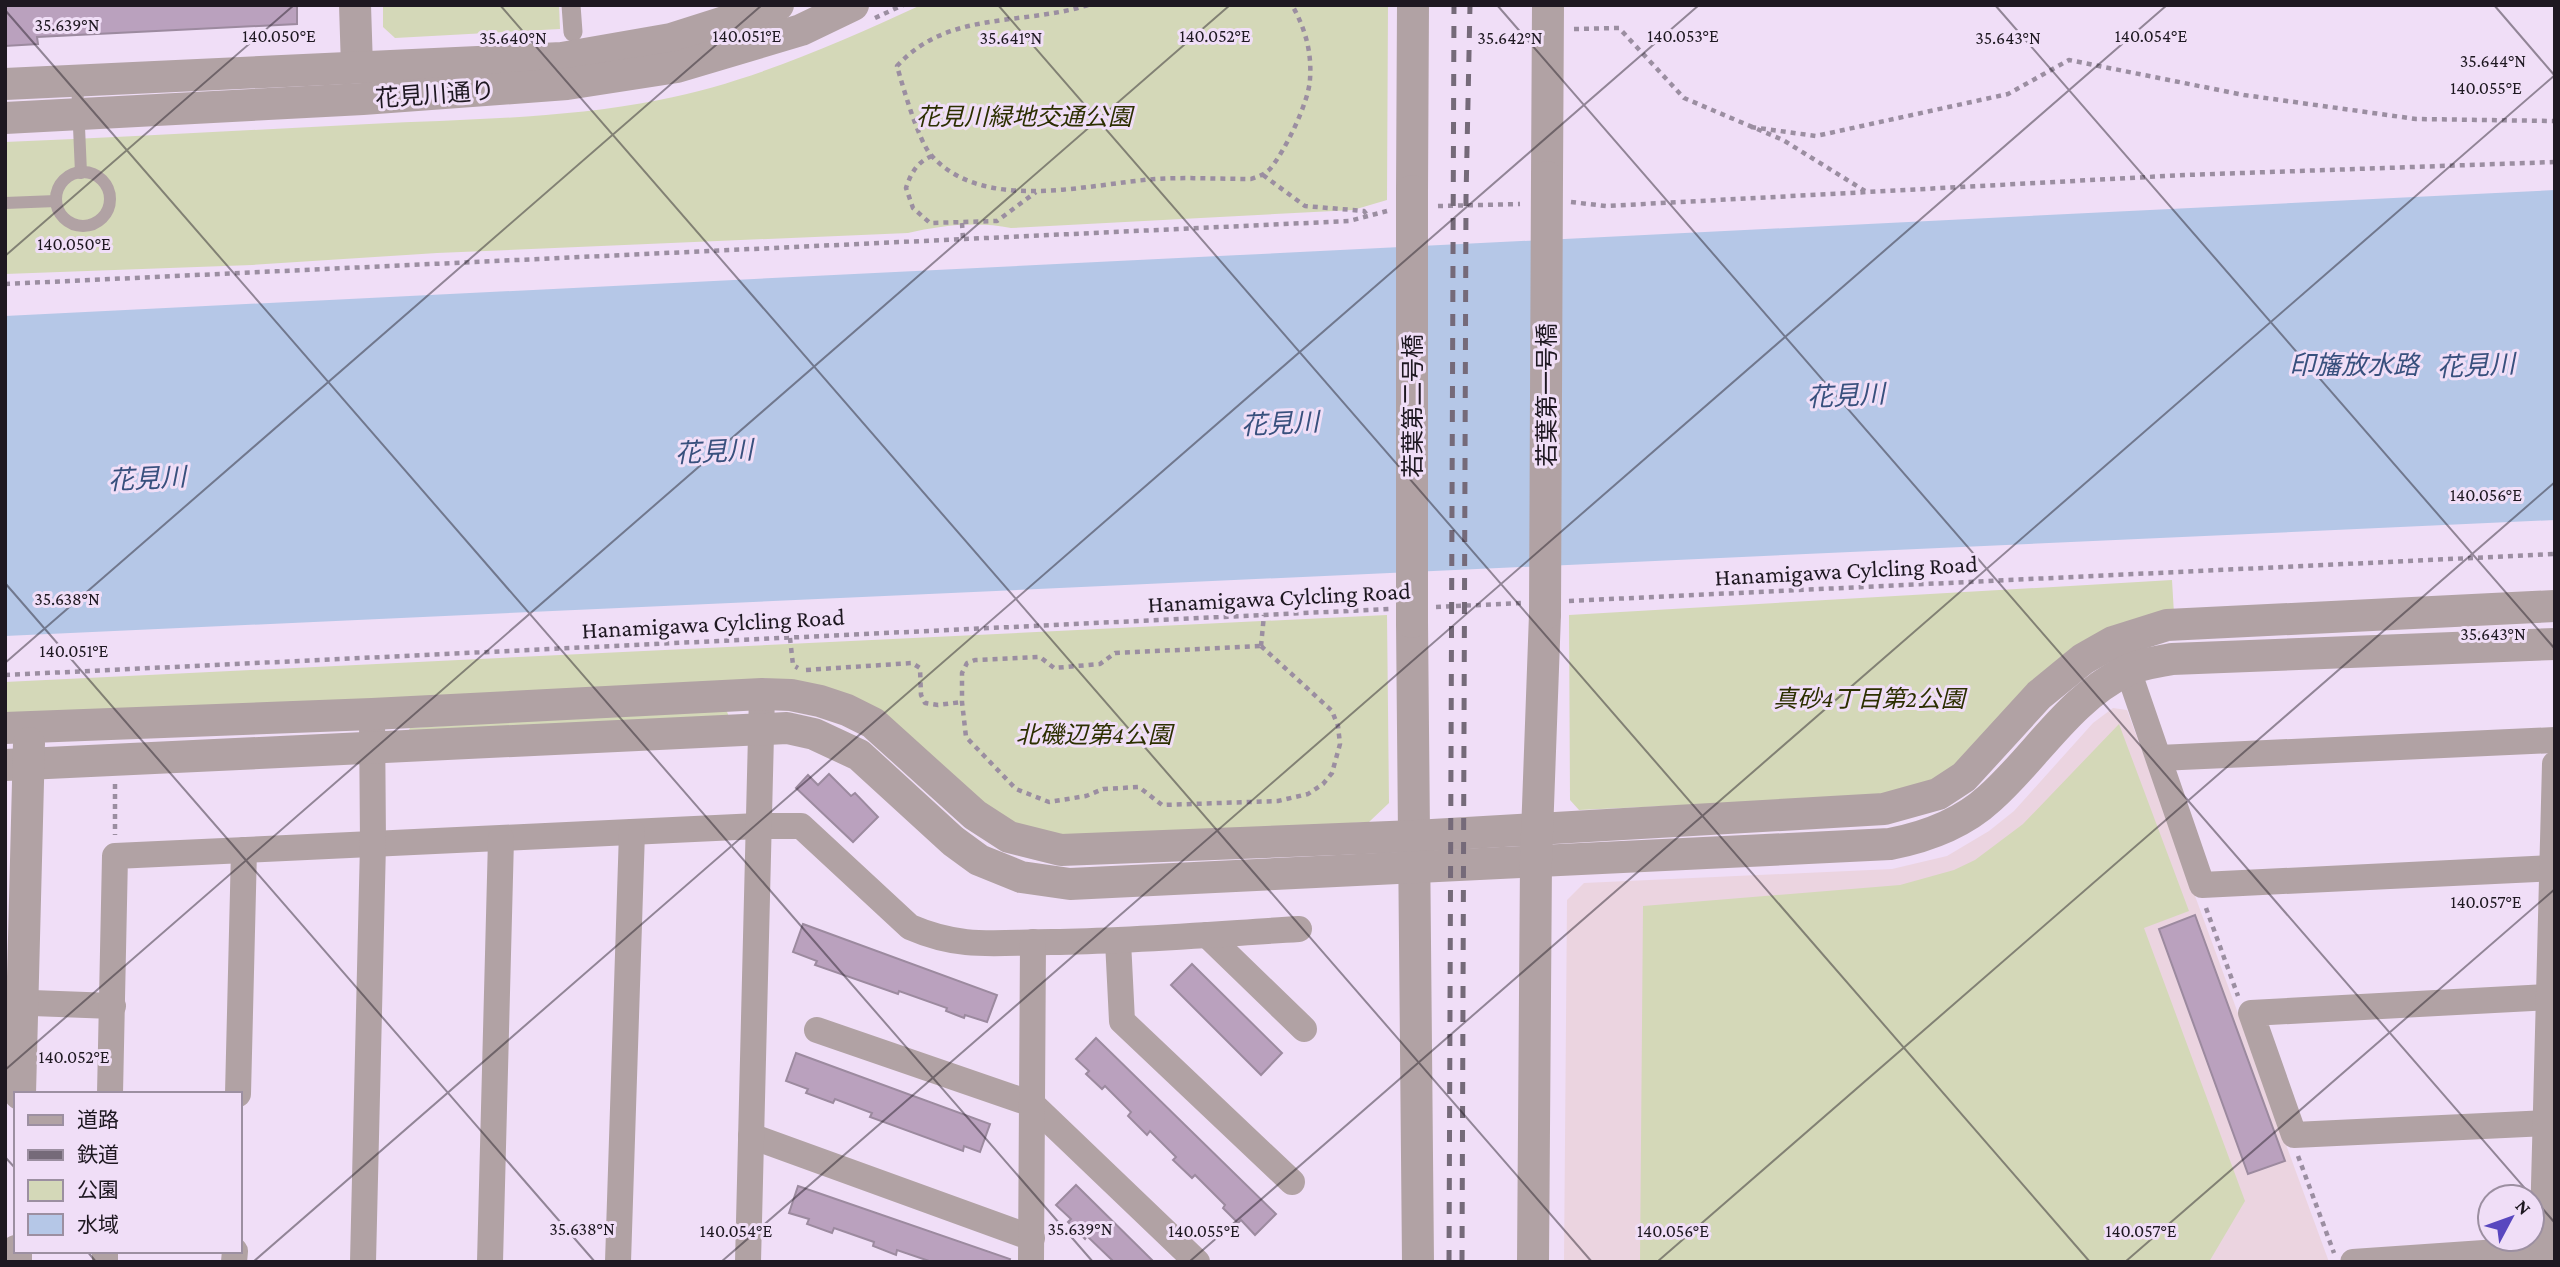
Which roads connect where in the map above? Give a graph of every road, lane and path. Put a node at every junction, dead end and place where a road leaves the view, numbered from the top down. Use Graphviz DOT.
graph roads {
  1 [pos="355,5"];
  2 [pos="571,5"];
  3 [pos="778,5"];
  4 [pos="853,5"];
  5 [pos="1088,5"];
  6 [pos="1293,5"];
  7 [pos="1413,5"];
  8 [pos="1557,17"];
  9 [pos="573,32"];
  10 [pos="357,67"];
  11 [pos="77,80"];
  12 [pos="5,84"];
  13 [pos="79,114"];
  14 [pos="5,118"];
  15 [pos="2555,121"];
  16 [pos="1751,127"];
  17 [pos="932,156"];
  18 [pos="2555,162"];
  19 [pos="81,173"];
  20 [pos="1263,175"];
  21 [pos="1037,192"];
  22 [pos="1867,192"];
  23 [pos="56,201"];
  24 [pos="1415,202"];
  25 [pos="1565,202"];
  26 [pos="5,203"];
  27 [pos="1527,203"];
  28 [pos="1367,215"];
  29 [pos="962,223"];
  30 [pos="963,239"];
  31 [pos="5,284"];
  32 [pos="2555,554"];
  33 [pos="1544,606"];
  34 [pos="2555,606"];
  35 [pos="1412,613"];
  36 [pos="1264,615"];
  37 [pos="790,638"];
  38 [pos="2555,643"];
  39 [pos="1261,646"];
  40 [pos="2121,656"];
  41 [pos="5,675"];
  42 [pos="762,694"];
  43 [pos="962,702"];
  44 [pos="372,713"];
  45 [pos="17,728"];
  46 [pos="760,728"];
  47 [pos="2555,740"];
  48 [pos="373,749"];
  49 [pos="2159,758"];
  50 [pos="2555,764"];
  51 [pos="17,765"];
  52 [pos="115,782"];
  53 [pos="758,826"];
  54 [pos="1538,829"];
  55 [pos="632,832"];
  56 [pos="1415,836"];
  57 [pos="501,839"];
  58 [pos="373,844"];
  59 [pos="244,850"];
  60 [pos="115,856"];
  61 [pos="1536,861"];
  62 [pos="2553,868"];
  63 [pos="1416,869"];
  64 [pos="2202,885"];
  65 [pos="1299,929"];
  66 [pos="1207,935"];
  67 [pos="1118,941"];
  68 [pos="1033,942"];
  69 [pos="2549,997"];
  70 [pos="14,1001"];
  71 [pos="113,1006"];
  72 [pos="2251,1013"];
  73 [pos="1304,1029"];
  74 [pos="817,1030"];
  75 [pos="20,1092"];
  76 [pos="110,1092"];
  77 [pos="238,1092"];
  78 [pos="1032,1104"];
  79 [pos="2545,1123"];
  80 [pos="2294,1135"];
  81 [pos="751,1136"];
  82 [pos="1293,1182"];
  83 [pos="1032,1250"];
  84 [pos="2542,1255"];
  85 [pos="363,1262"];
  86 [pos="490,1262"];
  87 [pos="618,1262"];
  88 [pos="748,1262"];
  89 [pos="1197,1262"];
  90 [pos="1418,1262"];
  91 [pos="1533,1262"];
  92 [pos="2341,1262"];
  93 [pos="2353,1262"];
  1 -- 10 [label="street"];
  2 -- 9 [label="street"];
  3 -- 10 [label="street, 花見川通り"];
  4 -- 13 [label="street, 花見川通り"];
  5 -- 17 [label="path"];
  6 -- 20 [label="path"];
  7 -- 24 [label="street, 若葉第二号橋"];
  8 -- 16 [label="path"];
  8 -- 33 [label="street, 若葉第一号橋, bridge"];
  10 -- 11 [label="street, 花見川通り"];
  11 -- 12 [label="street, 花見川通り"];
  11 -- 13 [label="lane"];
  13 -- 14 [label="street, 花見川通り"];
  13 -- 19 [label="lane"];
  15 -- 16 [label="path"];
  16 -- 22 [label="path"];
  17 -- 21 [label="path"];
  17 -- 29 [label="path"];
  18 -- 22 [label="path"];
  19 -- 23 [label="lane"];
  19 -- 23 [label="lane"];
  20 -- 21 [label="path"];
  20 -- 28 [label="path"];
  21 -- 29 [label="path"];
  22 -- 25 [label="path"];
  23 -- 26 [label="lane"];
  24 -- 27 [label="path"];
  24 -- 28 [label="path"];
  24 -- 35 [label="street, 若葉第二号橋, bridge"];
  28 -- 30 [label="path"];
  29 -- 30 [label="path"];
  30 -- 31 [label="path"];
  32 -- 33 [label="path, Hanamigawa Cylcling Road"];
  33 -- 35 [label="path, Hanamigawa Cylcling Road"];
  33 -- 54 [label="street, 若葉第一号橋"];
  34 -- 40 [label="street"];
  35 -- 36 [label="path, Hanamigawa Cylcling Road"];
  35 -- 56 [label="street, 若葉第二号橋"];
  36 -- 37 [label="path, Hanamigawa Cylcling Road"];
  36 -- 39 [label="path"];
  37 -- 41 [label="path, Hanamigawa Cylcling Road"];
  37 -- 43 [label="path"];
  38 -- 40 [label="street"];
  39 -- 43 [label="path"];
  39 -- 43 [label="path"];
  40 -- 49 [label="street"];
  40 -- 54 [label="street"];
  40 -- 61 [label="street"];
  42 -- 44 [label="street"];
  42 -- 46 [label="street"];
  42 -- 56 [label="street"];
  44 -- 45 [label="street"];
  44 -- 48 [label="street"];
  45 -- 51 [label="street"];
  46 -- 48 [label="street"];
  46 -- 53 [label="street"];
  46 -- 63 [label="street"];
  47 -- 49 [label="street"];
  48 -- 51 [label="street"];
  48 -- 58 [label="street"];
  49 -- 64 [label="street"];
  50 -- 62 [label="street"];
  51 -- 70 [label="street"];
  52 -- 60 [label="path"];
  53 -- 55 [label="street"];
  53 -- 68 [label="street"];
  53 -- 81 [label="street"];
  54 -- 56 [label="street"];
  54 -- 61 [label="street, 若葉第一号橋"];
  55 -- 57 [label="street"];
  55 -- 87 [label="street"];
  56 -- 63 [label="street, 若葉第二号橋"];
  57 -- 58 [label="street"];
  57 -- 86 [label="street"];
  58 -- 59 [label="street"];
  58 -- 85 [label="street"];
  59 -- 60 [label="street"];
  59 -- 77 [label="street"];
  60 -- 71 [label="street"];
  61 -- 63 [label="street"];
  61 -- 91 [label="street, 若葉第一号橋"];
  62 -- 64 [label="street"];
  62 -- 69 [label="street"];
  63 -- 90 [label="street, 若葉第二号橋"];
  64 -- 72 [label="path"];
  65 -- 66 [label="street"];
  66 -- 67 [label="street"];
  66 -- 73 [label="street"];
  67 -- 68 [label="street"];
  67 -- 82 [label="street"];
  68 -- 78 [label="street"];
  69 -- 72 [label="street"];
  69 -- 79 [label="street"];
  70 -- 71 [label="street"];
  70 -- 75 [label="street"];
  71 -- 76 [label="street"];
  72 -- 80 [label="street"];
  74 -- 78 [label="street"];
  78 -- 83 [label="street"];
  78 -- 89 [label="street"];
  79 -- 80 [label="street"];
  79 -- 84 [label="street"];
  80 -- 92 [label="path"];
  81 -- 83 [label="street"];
  81 -- 88 [label="street"];
  84 -- 93 [label="street"];
}
